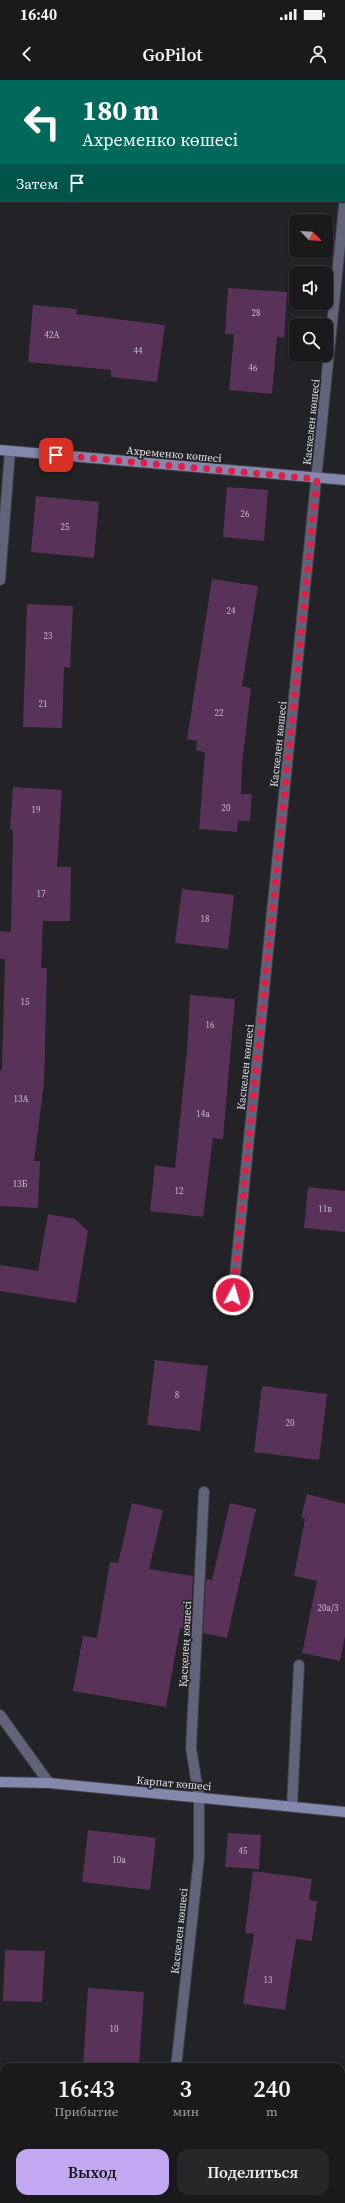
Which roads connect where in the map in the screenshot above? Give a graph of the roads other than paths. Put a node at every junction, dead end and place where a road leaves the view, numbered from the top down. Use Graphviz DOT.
graph roads {
  1 [pos="344,202"];
  2 [pos="5,451"];
  3 [pos="317,479"];
  4 [pos="345,480"];
  5 [pos="0,580"];
  6 [pos="233,1295"];
  7 [pos="204,1492"];
  8 [pos="299,1665"];
  9 [pos="0,1715"];
  10 [pos="0,1782"];
  11 [pos="49,1783"];
  12 [pos="199,1797"];
  13 [pos="292,1806"];
  14 [pos="345,1812"];
  15 [pos="176,2063"];
  1 -- 3 [label="street, Каскелен көшесі"];
  2 -- 3 [label="street, Ахременко көшесі"];
  2 -- 5 [label="street"];
  3 -- 4 [label="street, Ахременко көшесі"];
  3 -- 6 [label="street, Каскелен көшесі"];
  7 -- 12 [label="street, Қасқелең көшесі"];
  8 -- 13 [label="street"];
  9 -- 11 [label="street"];
  10 -- 11 [label="street, Карпат көшесі"];
  11 -- 12 [label="street, Карпат көшесі"];
  12 -- 13 [label="street, Карпат көшесі"];
  12 -- 15 [label="street, Каскелен көшесі"];
  13 -- 14 [label="street, Карпат көшесі"];
}
